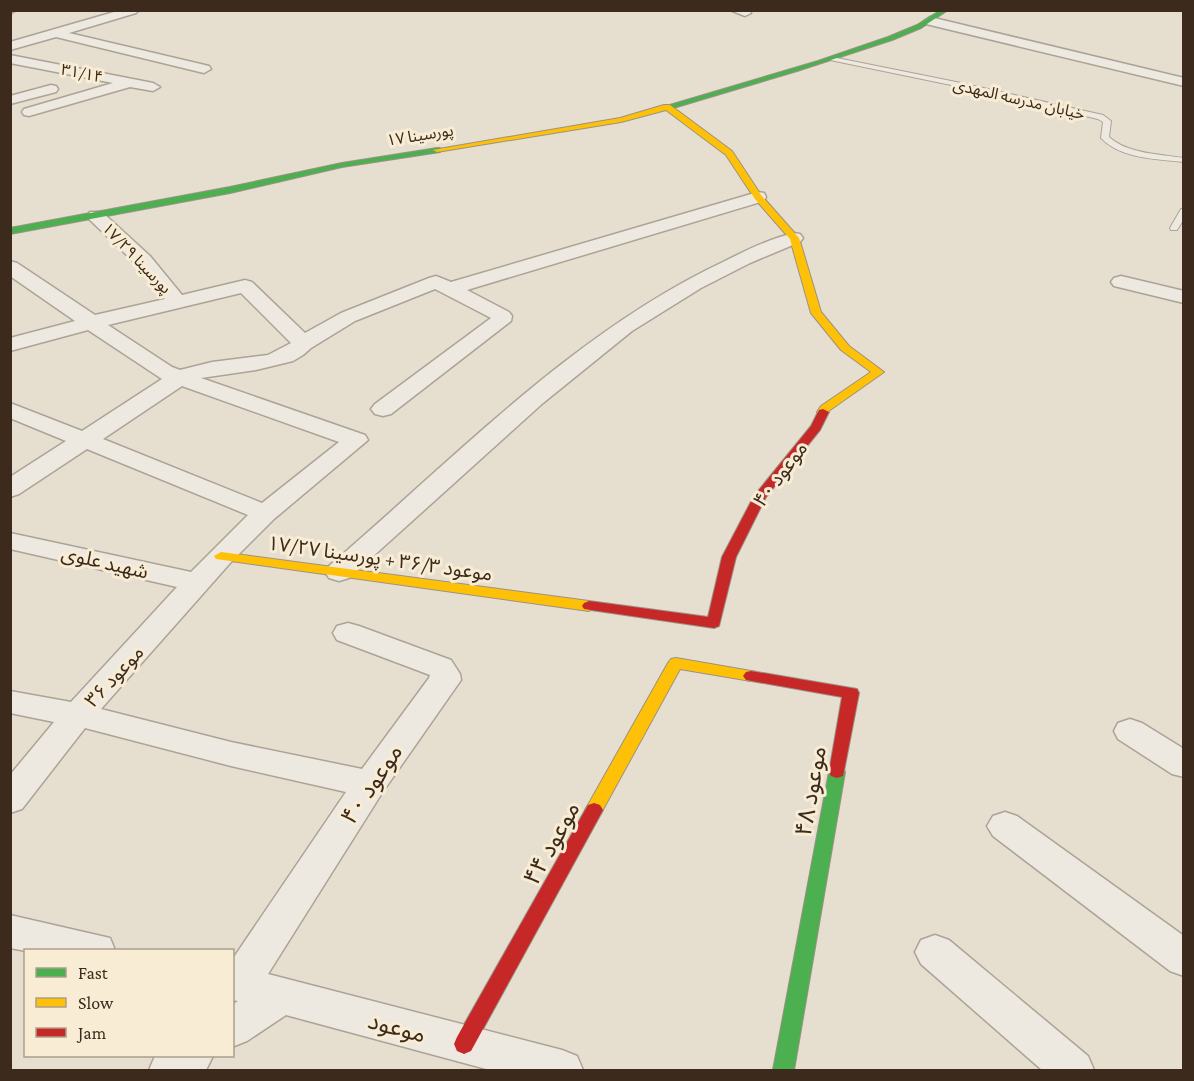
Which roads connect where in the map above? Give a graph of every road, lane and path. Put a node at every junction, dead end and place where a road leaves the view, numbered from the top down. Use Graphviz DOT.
graph roads {
  1 [pos="945,10"];
  2 [pos="132,11"];
  3 [pos="930,21"];
  4 [pos="55,33"];
  5 [pos="10,46"];
  6 [pos="10,59"];
  7 [pos="832,59"];
  8 [pos="204,69"];
  9 [pos="129,82"];
  10 [pos="1184,82"];
  11 [pos="153,87"];
  12 [pos="55,88"];
  13 [pos="10,100"];
  14 [pos="668,108"];
  15 [pos="29,112"];
  16 [pos="1184,160"];
  17 [pos="758,197"];
  18 [pos="1184,211"];
  19 [pos="96,216"];
  20 [pos="1174,228"];
  21 [pos="10,231"];
  22 [pos="794,238"];
  23 [pos="10,267"];
  24 [pos="1121,282"];
  25 [pos="449,289"];
  26 [pos="1184,297"];
  27 [pos="177,301"];
  28 [pos="93,322"];
  29 [pos="303,343"];
  30 [pos="10,345"];
  31 [pos="179,378"];
  32 [pos="383,408"];
  33 [pos="10,410"];
  34 [pos="85,441"];
  35 [pos="10,489"];
  36 [pos="265,513"];
  37 [pos="10,541"];
  38 [pos="221,556"];
  39 [pos="339,572"];
  40 [pos="199,583"];
  41 [pos="534,599"];
  42 [pos="348,633"];
  43 [pos="676,663"];
  44 [pos="10,702"];
  45 [pos="78,715"];
  46 [pos="1130,731"];
  47 [pos="1184,765"];
  48 [pos="370,784"];
  49 [pos="10,800"];
  50 [pos="1005,826"];
  51 [pos="10,931"];
  52 [pos="87,949"];
  53 [pos="934,952"];
  54 [pos="1184,959"];
  55 [pos="236,983"];
  56 [pos="280,996"];
  57 [pos="234,1027"];
  58 [pos="464,1044"];
  59 [pos="191,1057"];
  60 [pos="170,1071"];
  61 [pos="562,1071"];
  62 [pos="783,1071"];
  63 [pos="1073,1071"];
  1 -- 3 [label="street, پورسینا ۱۷"];
  2 -- 4 [label="street"];
  3 -- 7 [label="street, پورسینا ۱۷"];
  3 -- 10 [label="street"];
  4 -- 5 [label="street"];
  4 -- 8 [label="street"];
  6 -- 9 [label="street, ۳۱/۱۴"];
  7 -- 14 [label="street, پورسینا ۱۷"];
  7 -- 16 [label="lane, خیابان مدرسه المهدی"];
  9 -- 11 [label="street, ۳۱/۱۴"];
  9 -- 15 [label="street"];
  12 -- 13 [label="street"];
  14 -- 17 [label="street"];
  14 -- 19 [label="street, پورسینا ۱۷"];
  17 -- 22 [label="street"];
  17 -- 25 [label="street"];
  18 -- 20 [label="lane"];
  19 -- 21 [label="street, پورسینا ۱۷"];
  19 -- 27 [label="street, پورسینا ۱۷/۲۹"];
  22 -- 39 [label="street"];
  22 -- 41 [label="street, موعود ۴۰"];
  23 -- 28 [label="street"];
  24 -- 26 [label="street"];
  25 -- 29 [label="street"];
  25 -- 32 [label="street"];
  27 -- 28 [label="street"];
  27 -- 29 [label="street"];
  28 -- 30 [label="street"];
  28 -- 31 [label="street"];
  29 -- 31 [label="street"];
  31 -- 34 [label="street"];
  31 -- 36 [label="street, موعود ۳۶"];
  33 -- 34 [label="street"];
  34 -- 35 [label="street"];
  34 -- 36 [label="street"];
  36 -- 38 [label="street, موعود ۳۶"];
  37 -- 40 [label="street, شهید علوی"];
  38 -- 39 [label="street, موعود ۳۶/۳ + پورسینا ۱۷/۲۷"];
  38 -- 40 [label="street, موعود ۳۶"];
  39 -- 41 [label="street, موعود ۳۶/۳ + پورسینا ۱۷/۲۷"];
  40 -- 45 [label="street, موعود ۳۶"];
  42 -- 48 [label="street, موعود ۴۰"];
  43 -- 58 [label="street, موعود ۴۴"];
  43 -- 62 [label="street, موعود ۴۸"];
  44 -- 45 [label="street"];
  45 -- 48 [label="street"];
  45 -- 49 [label="street, موعود ۳۶"];
  46 -- 47 [label="street"];
  48 -- 55 [label="street, موعود ۴۰"];
  50 -- 54 [label="street"];
  51 -- 52 [label="street"];
  53 -- 63 [label="street"];
  55 -- 56 [label="street, موعود"];
  56 -- 57 [label="street"];
  56 -- 58 [label="street, موعود"];
  58 -- 61 [label="street, موعود"];
  59 -- 60 [label="street"];
}
